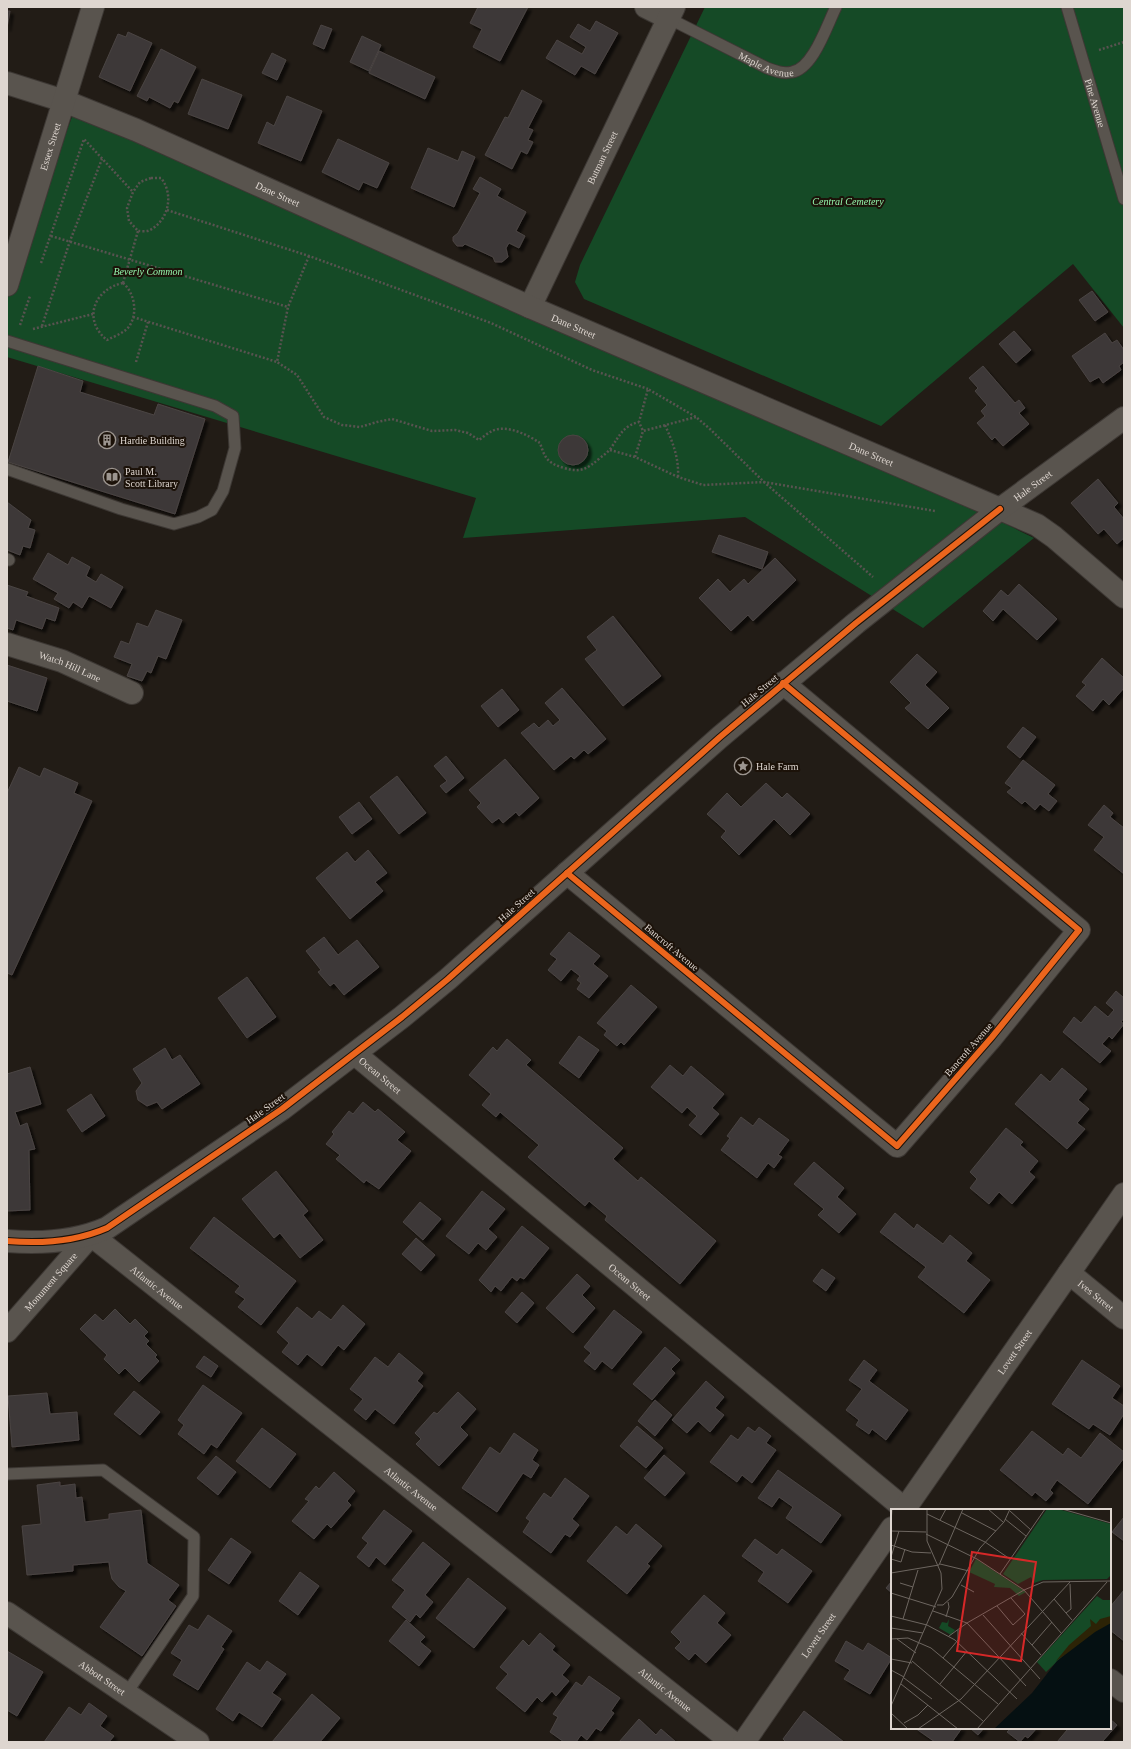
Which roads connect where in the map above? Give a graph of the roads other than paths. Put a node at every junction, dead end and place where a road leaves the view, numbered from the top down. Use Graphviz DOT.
graph roads {
  1 [pos="93,7"];
  2 [pos="646,7"];
  3 [pos="836,7"];
  4 [pos="1066,7"];
  5 [pos="671,12"];
  6 [pos="7,83"];
  7 [pos="64,102"];
  8 [pos="1124,199"];
  9 [pos="7,285"];
  10 [pos="530,307"];
  11 [pos="7,340"];
  12 [pos="1124,418"];
  13 [pos="7,468"];
  14 [pos="1000,509"];
  15 [pos="1124,597"];
  16 [pos="7,644"];
  17 [pos="783,683"];
  18 [pos="132,693"];
  19 [pos="567,873"];
  20 [pos="355,1054"];
  21 [pos="1124,1194"];
  22 [pos="91,1235"];
  23 [pos="7,1241"];
  24 [pos="1069,1273"];
  25 [pos="1124,1318"];
  26 [pos="8,1328"];
  27 [pos="7,1474"];
  28 [pos="904,1509"];
  29 [pos="906,1509"];
  30 [pos="891,1529"];
  31 [pos="7,1613"];
  32 [pos="1111,1681"];
  33 [pos="1124,1691"];
  34 [pos="126,1694"];
  35 [pos="172,1735"];
  36 [pos="198,1742"];
  37 [pos="732,1742"];
  38 [pos="744,1742"];
  1 -- 7 [label="street, Essex Street"];
  2 -- 5 [label="street"];
  3 -- 5 [label="lane, Maple Avenue"];
  4 -- 8 [label="lane, Pine Avenue"];
  5 -- 10 [label="street, Butman Street"];
  6 -- 7 [label="street, Dane Street"];
  7 -- 9 [label="street, Essex Street"];
  7 -- 10 [label="street, Dane Street"];
  10 -- 14 [label="street, Dane Street"];
  11 -- 13 [label="lane"];
  12 -- 14 [label="street, Hale Street"];
  14 -- 15 [label="street, Dane Street"];
  14 -- 17 [label="street, Hale Street"];
  16 -- 18 [label="street, Watch Hill Lane"];
  17 -- 19 [label="street, Hale Street"];
  17 -- 19 [label="street, Bancroft Avenue"];
  19 -- 20 [label="street, Hale Street"];
  20 -- 22 [label="street, Hale Street"];
  20 -- 28 [label="street, Ocean Street"];
  21 -- 24 [label="street, Lovett Street"];
  22 -- 23 [label="street, Hale Street"];
  22 -- 26 [label="street, Monument Square"];
  22 -- 37 [label="street, Atlantic Avenue"];
  24 -- 25 [label="street, Ives Street"];
  24 -- 29 [label="street, Lovett Street"];
  27 -- 34 [label="lane"];
  30 -- 38 [label="street, Lovett Street"];
  31 -- 34 [label="street, Abbott Street"];
  32 -- 33 [label="street"];
  34 -- 35 [label="street, Abbott Street"];
  35 -- 36 [label="street, Abbott Street"];
}
